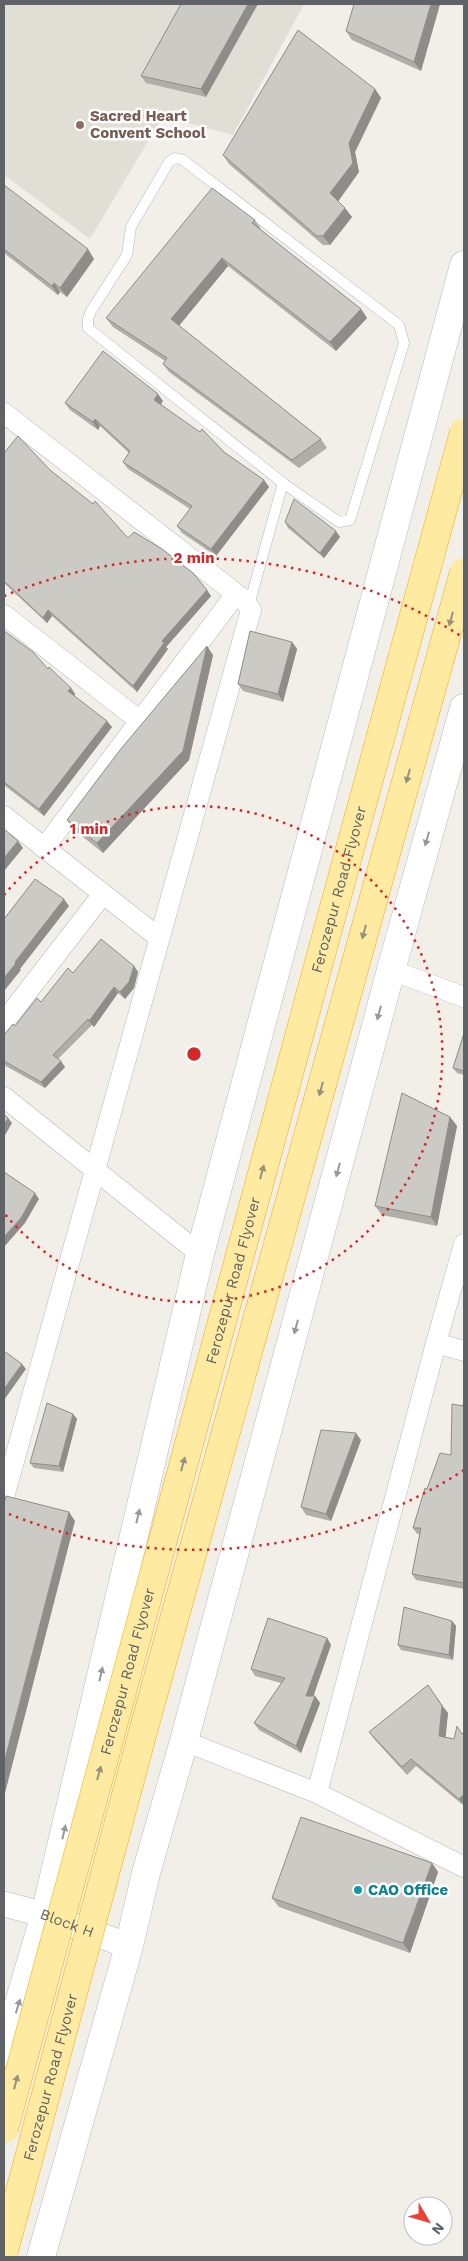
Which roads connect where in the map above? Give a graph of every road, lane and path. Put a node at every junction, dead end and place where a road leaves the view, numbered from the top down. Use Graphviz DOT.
graph roads {
  1 [pos="464,265"];
  2 [pos="4,413"];
  3 [pos="464,432"];
  4 [pos="283,483"];
  5 [pos="464,572"];
  6 [pos="243,600"];
  7 [pos="4,616"];
  8 [pos="464,708"];
  9 [pos="140,721"];
  10 [pos="4,816"];
  11 [pos="44,848"];
  12 [pos="103,894"];
  13 [pos="158,937"];
  14 [pos="391,970"];
  15 [pos="464,997"];
  16 [pos="4,1022"];
  17 [pos="4,1097"];
  18 [pos="94,1169"];
  19 [pos="464,1244"];
  20 [pos="200,1254"];
  21 [pos="436,1343"];
  22 [pos="464,1351"];
  23 [pos="7,1473"];
  24 [pos="4,1497"];
  25 [pos="184,1741"];
  26 [pos="317,1793"];
  27 [pos="464,1867"];
  28 [pos="4,1904"];
  29 [pos="45,1915"];
  30 [pos="129,1946"];
  31 [pos="4,2053"];
  32 [pos="4,2129"];
  33 [pos="4,2251"];
  34 [pos="41,2257"];
  1 -- 20 [label="main road"];
  2 -- 6 [label="street"];
  32 -- 3 [label="highway, Ferozepur Road Flyover, one-way, bridge"];
  4 -- 4 [label="lane"];
  4 -- 6 [label="lane"];
  5 -- 33 [label="highway, Ferozepur Road Flyover, one-way, bridge"];
  6 -- 9 [label="street"];
  6 -- 13 [label="street"];
  7 -- 9 [label="street"];
  8 -- 14 [label="main road, one-way"];
  9 -- 11 [label="street"];
  10 -- 11 [label="street"];
  11 -- 12 [label="street"];
  12 -- 13 [label="street"];
  12 -- 16 [label="street"];
  13 -- 18 [label="street"];
  14 -- 15 [label="street"];
  14 -- 25 [label="main road, one-way"];
  17 -- 18 [label="street"];
  18 -- 20 [label="street"];
  18 -- 23 [label="street"];
  19 -- 21 [label="street"];
  29 -- 20 [label="main road, one-way"];
  21 -- 22 [label="street"];
  21 -- 26 [label="street"];
  23 -- 24 [label="street"];
  25 -- 26 [label="street"];
  25 -- 30 [label="main road"];
  26 -- 27 [label="street"];
  28 -- 29 [label="street, Block H"];
  29 -- 30 [label="street, Block H"];
  31 -- 29 [label="main road, one-way"];
  30 -- 34 [label="main road"];
}
